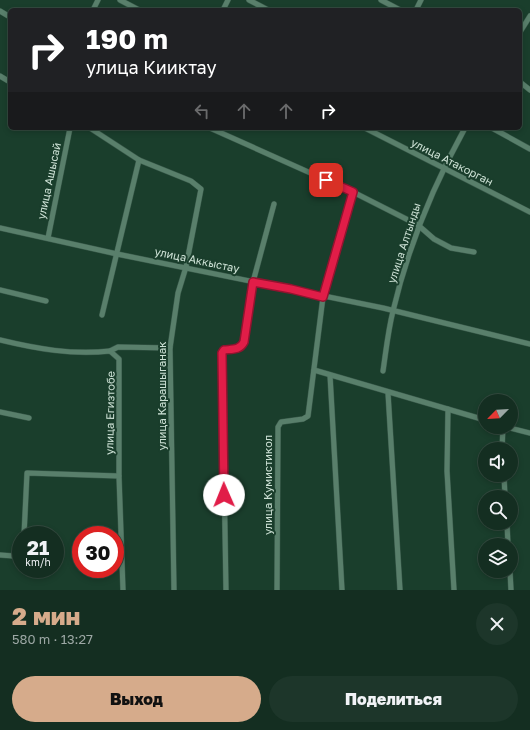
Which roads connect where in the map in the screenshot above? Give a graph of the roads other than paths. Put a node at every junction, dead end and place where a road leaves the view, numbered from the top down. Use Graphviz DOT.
graph roads {
  1 [pos="120,0"];
  2 [pos="249,0"];
  3 [pos="381,0"];
  4 [pos="135,8"];
  5 [pos="264,8"];
  6 [pos="396,8"];
  7 [pos="530,16"];
  8 [pos="522,29"];
  9 [pos="522,84"];
  10 [pos="530,90"];
  11 [pos="70,130"];
  12 [pos="94,130"];
  13 [pos="214,130"];
  14 [pos="369,130"];
  15 [pos="464,130"];
  16 [pos="496,130"];
  17 [pos="530,149"];
  18 [pos="139,160"];
  19 [pos="442,169"];
  20 [pos="353,192"];
  21 [pos="274,204"];
  22 [pos="530,212"];
  23 [pos="418,225"];
  24 [pos="0,228"];
  25 [pos="48,238"];
  26 [pos="474,252"];
  27 [pos="117,254"];
  28 [pos="186,267"];
  29 [pos="253,282"];
  30 [pos="0,290"];
  31 [pos="323,297"];
  32 [pos="46,301"];
  33 [pos="393,312"];
  34 [pos="102,315"];
  35 [pos="0,340"];
  36 [pos="530,344"];
  37 [pos="170,348"];
  38 [pos="110,351"];
  39 [pos="314,370"];
  40 [pos="383,371"];
  41 [pos="330,375"];
  42 [pos="388,393"];
  43 [pos="448,409"];
  44 [pos="0,412"];
  45 [pos="29,418"];
  46 [pos="478,418"];
  47 [pos="518,430"];
  48 [pos="530,433"];
  49 [pos="119,476"];
  50 [pos="24,526"];
  51 [pos="0,555"];
  52 [pos="12,556"];
  53 [pos="510,578"];
  54 [pos="123,590"];
  55 [pos="174,590"];
  56 [pos="226,590"];
  57 [pos="277,590"];
  58 [pos="342,590"];
  59 [pos="400,590"];
  60 [pos="454,590"];
  61 [pos="511,590"];
  1 -- 4 [label="street"];
  2 -- 5 [label="street"];
  3 -- 6 [label="street"];
  7 -- 8 [label="street"];
  9 -- 10 [label="street"];
  11 -- 25 [label="street, улица Ашысай"];
  12 -- 18 [label="street, улица Карашыганак"];
  13 -- 20 [label="street"];
  14 -- 19 [label="street, улица Атакорган"];
  15 -- 19 [label="street, улица Алтынды"];
  16 -- 17 [label="street"];
  18 -- 27 [label="street"];
  18 -- 28 [label="street, улица Карашыганак"];
  19 -- 22 [label="street, улица Атакорган"];
  19 -- 23 [label="street, улица Алтынды"];
  20 -- 23 [label="street"];
  20 -- 31 [label="street, улица Кумистикол"];
  21 -- 29 [label="street"];
  23 -- 26 [label="street"];
  23 -- 33 [label="street, улица Алтынды"];
  24 -- 25 [label="street, улица Аккыстау"];
  25 -- 27 [label="street, улица Аккыстау"];
  27 -- 28 [label="street, улица Аккыстау"];
  27 -- 34 [label="street"];
  28 -- 29 [label="street, улица Аккыстау"];
  28 -- 37 [label="street, улица Карашыганак"];
  29 -- 31 [label="street, улица Аккыстау"];
  29 -- 56 [label="street"];
  30 -- 32 [label="street"];
  31 -- 33 [label="street, улица Аккыстау"];
  31 -- 39 [label="street, улица Кумистикол"];
  33 -- 36 [label="street, улица Аккыстау"];
  33 -- 40 [label="street, улица Алтынды"];
  35 -- 38 [label="street"];
  37 -- 38 [label="street"];
  37 -- 55 [label="street, улица Карашыганак"];
  38 -- 49 [label="street, улица Егизтобе"];
  39 -- 41 [label="street"];
  39 -- 57 [label="street, улица Кумистикол"];
  41 -- 42 [label="street"];
  41 -- 58 [label="street"];
  42 -- 43 [label="street"];
  42 -- 59 [label="street"];
  43 -- 46 [label="street"];
  43 -- 60 [label="street"];
  44 -- 45 [label="street"];
  47 -- 48 [label="street"];
  49 -- 50 [label="street"];
  49 -- 54 [label="street, улица Егизтобе"];
  51 -- 52 [label="street"];
  53 -- 61 [label="street"];
}
